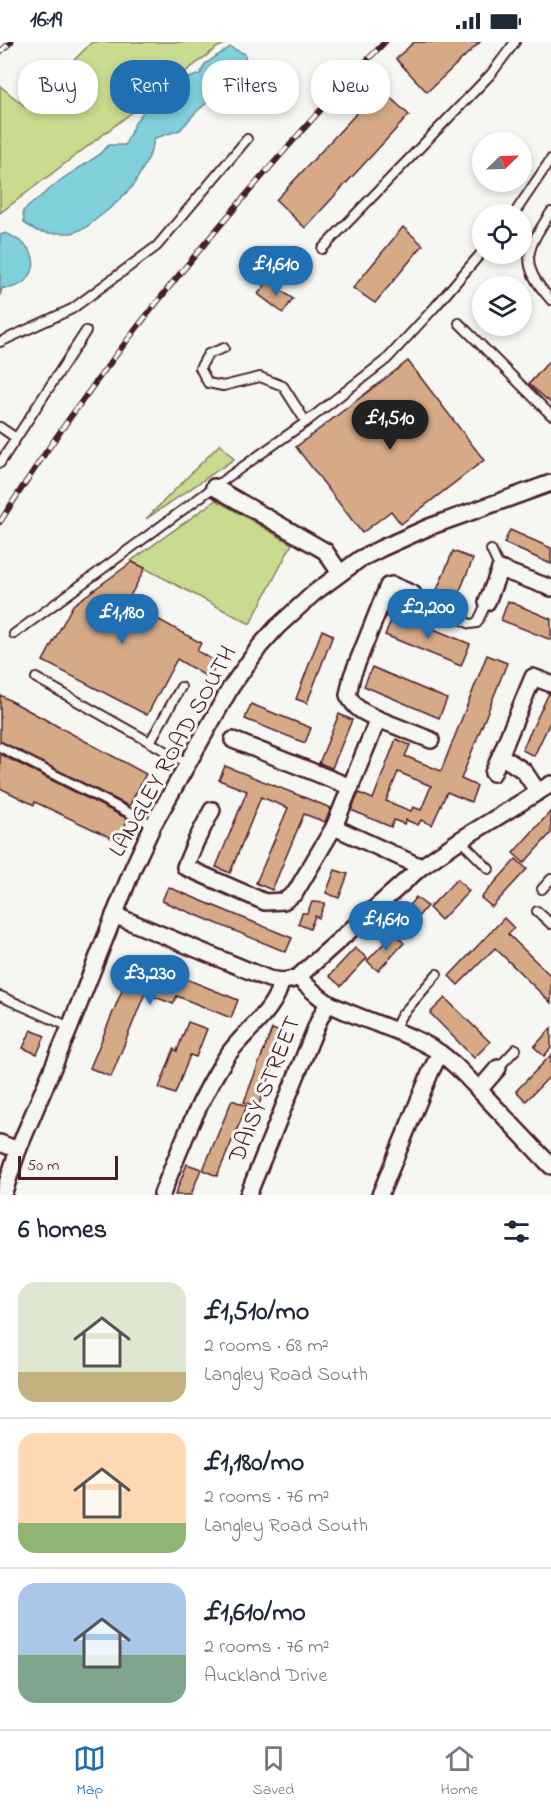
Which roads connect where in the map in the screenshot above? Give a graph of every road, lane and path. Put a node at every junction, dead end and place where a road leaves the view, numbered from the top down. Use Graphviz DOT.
graph roads {
  1 [pos="515,42"];
  2 [pos="247,139"];
  3 [pos="551,159"];
  4 [pos="521,204"];
  5 [pos="551,212"];
  6 [pos="322,249"];
  7 [pos="472,264"];
  8 [pos="551,300"];
  9 [pos="459,322"];
  10 [pos="86,331"];
  11 [pos="0,342"];
  12 [pos="224,348"];
  13 [pos="551,415"];
  14 [pos="306,422"];
  15 [pos="0,427"];
  16 [pos="16,438"];
  17 [pos="0,463"];
  18 [pos="551,483"];
  19 [pos="213,487"];
  20 [pos="491,550"];
  21 [pos="500,569"];
  22 [pos="340,573"];
  23 [pos="551,588"];
  24 [pos="413,594"];
  25 [pos="486,602"];
  26 [pos="14,634"];
  27 [pos="36,678"];
  28 [pos="551,684"];
  29 [pos="181,687"];
  30 [pos="378,719"];
  31 [pos="431,740"];
  32 [pos="233,741"];
  33 [pos="150,742"];
  34 [pos="0,747"];
  35 [pos="501,756"];
  36 [pos="187,763"];
  37 [pos="493,773"];
  38 [pos="351,787"];
  39 [pos="544,788"];
  40 [pos="212,810"];
  41 [pos="153,825"];
  42 [pos="334,827"];
  43 [pos="460,840"];
  44 [pos="422,867"];
  45 [pos="489,869"];
  46 [pos="551,879"];
  47 [pos="542,889"];
  48 [pos="537,910"];
  49 [pos="114,915"];
  50 [pos="551,924"];
  51 [pos="437,974"];
  52 [pos="298,977"];
  53 [pos="281,981"];
  54 [pos="0,996"];
  55 [pos="328,1003"];
  56 [pos="70,1026"];
  57 [pos="394,1030"];
  58 [pos="516,1049"];
  59 [pos="440,1053"];
  60 [pos="498,1068"];
  61 [pos="479,1090"];
  62 [pos="0,1143"];
  63 [pos="18,1150"];
  64 [pos="551,1166"];
  65 [pos="162,1194"];
  66 [pos="3,1195"];
  67 [pos="248,1195"];
  68 [pos="380,1195"];
  1 -- 6 [label="lane"];
  2 -- 11 [label="lane"];
  3 -- 4 [label="lane"];
  5 -- 8 [label="lane"];
  7 -- 14 [label="lane"];
  9 -- 13 [label="lane"];
  10 -- 16 [label="lane"];
  12 -- 14 [label="lane"];
  14 -- 19 [label="lane"];
  15 -- 16 [label="lane"];
  16 -- 17 [label="lane"];
  18 -- 22 [label="street, LANGLEY ROAD SOUTH"];
  19 -- 22 [label="street"];
  19 -- 26 [label="lane"];
  20 -- 21 [label="lane"];
  21 -- 23 [label="street"];
  21 -- 25 [label="street"];
  22 -- 36 [label="street, LANGLEY ROAD SOUTH"];
  24 -- 25 [label="lane"];
  24 -- 30 [label="street"];
  27 -- 33 [label="lane"];
  28 -- 35 [label="street"];
  29 -- 33 [label="lane"];
  30 -- 31 [label="street"];
  30 -- 38 [label="street"];
  32 -- 38 [label="street"];
  33 -- 36 [label="lane"];
  34 -- 41 [label="lane"];
  35 -- 37 [label="street"];
  35 -- 39 [label="street"];
  36 -- 41 [label="street, LANGLEY ROAD SOUTH"];
  38 -- 42 [label="street"];
  39 -- 43 [label="street"];
  40 -- 42 [label="street"];
  41 -- 49 [label="street, LANGLEY ROAD SOUTH"];
  42 -- 44 [label="street"];
  43 -- 44 [label="street"];
  43 -- 45 [label="lane"];
  44 -- 52 [label="street"];
  46 -- 47 [label="lane"];
  48 -- 50 [label="lane"];
  49 -- 53 [label="street"];
  49 -- 56 [label="street, LANGLEY ROAD SOUTH"];
  51 -- 57 [label="lane"];
  52 -- 53 [label="street"];
  52 -- 55 [label="street"];
  53 -- 65 [label="street"];
  54 -- 56 [label="lane"];
  55 -- 57 [label="street"];
  55 -- 67 [label="street, DAISY STREET"];
  56 -- 63 [label="street, LANGLEY ROAD SOUTH"];
  57 -- 59 [label="street"];
  58 -- 60 [label="lane"];
  59 -- 61 [label="street"];
  59 -- 68 [label="street"];
  60 -- 61 [label="street"];
  61 -- 64 [label="street"];
  62 -- 63 [label="street"];
  63 -- 66 [label="street, LANGLEY ROAD SOUTH"];
}
